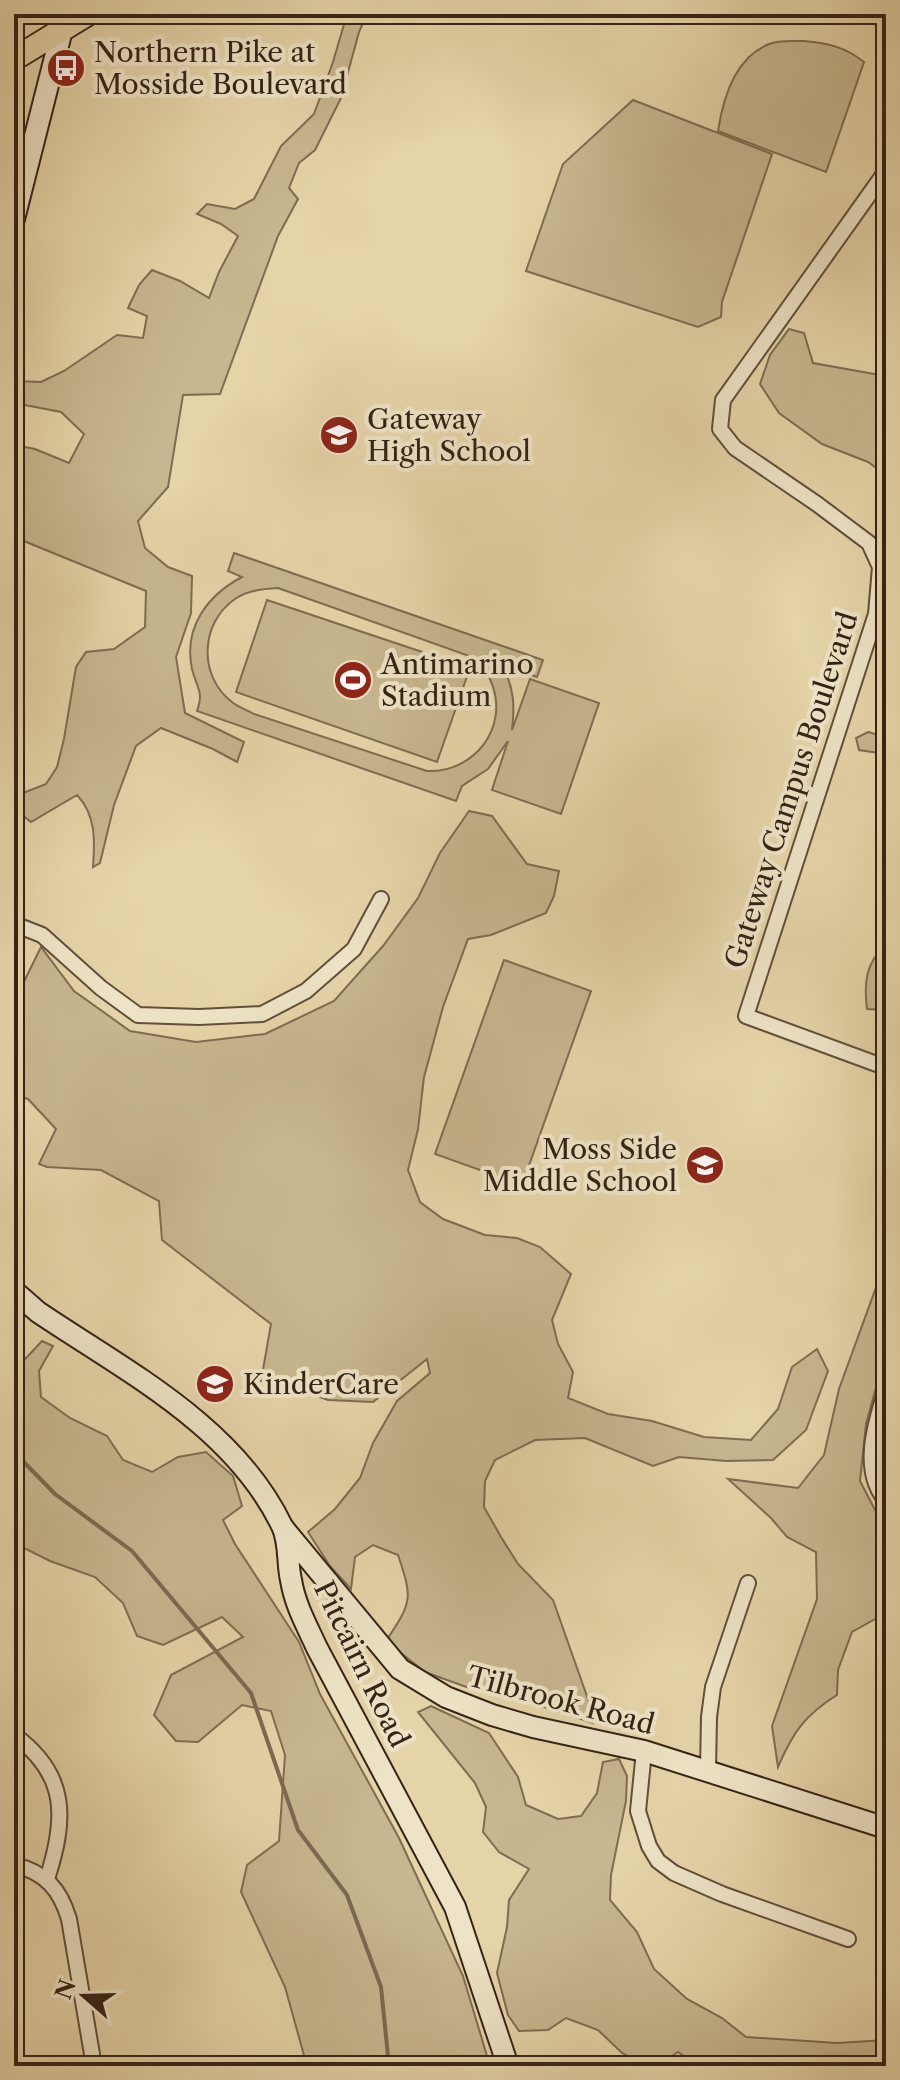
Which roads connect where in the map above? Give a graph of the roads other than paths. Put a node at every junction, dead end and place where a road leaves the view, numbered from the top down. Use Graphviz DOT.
graph roads {
  1 [pos="88,14"];
  2 [pos="64,21"];
  3 [pos="14,59"];
  4 [pos="886,171"];
  5 [pos="14,219"];
  6 [pos="381,899"];
  7 [pos="14,924"];
  8 [pos="886,1074"];
  9 [pos="14,1291"];
  10 [pos="886,1389"];
  11 [pos="886,1501"];
  12 [pos="284,1529"];
  13 [pos="748,1583"];
  14 [pos="14,1735"];
  15 [pos="644,1751"];
  16 [pos="708,1771"];
  17 [pos="885,1824"];
  18 [pos="14,1865"];
  19 [pos="47,1879"];
  20 [pos="848,1939"];
  21 [pos="94,2066"];
  22 [pos="508,2066"];
  1 -- 2 [label="main road"];
  2 -- 3 [label="main road"];
  2 -- 5 [label="street"];
  4 -- 8 [label="street, Gateway Campus Boulevard"];
  6 -- 7 [label="street"];
  9 -- 12 [label="street, Pitcairn Road"];
  10 -- 11 [label="street"];
  12 -- 15 [label="street, Tilbrook Road"];
  12 -- 22 [label="street, Pitcairn Road"];
  13 -- 16 [label="street"];
  14 -- 19 [label="street"];
  15 -- 16 [label="street, Tilbrook Road"];
  15 -- 20 [label="street"];
  16 -- 17 [label="street, Tilbrook Road"];
  18 -- 19 [label="street"];
  19 -- 21 [label="street"];
}
